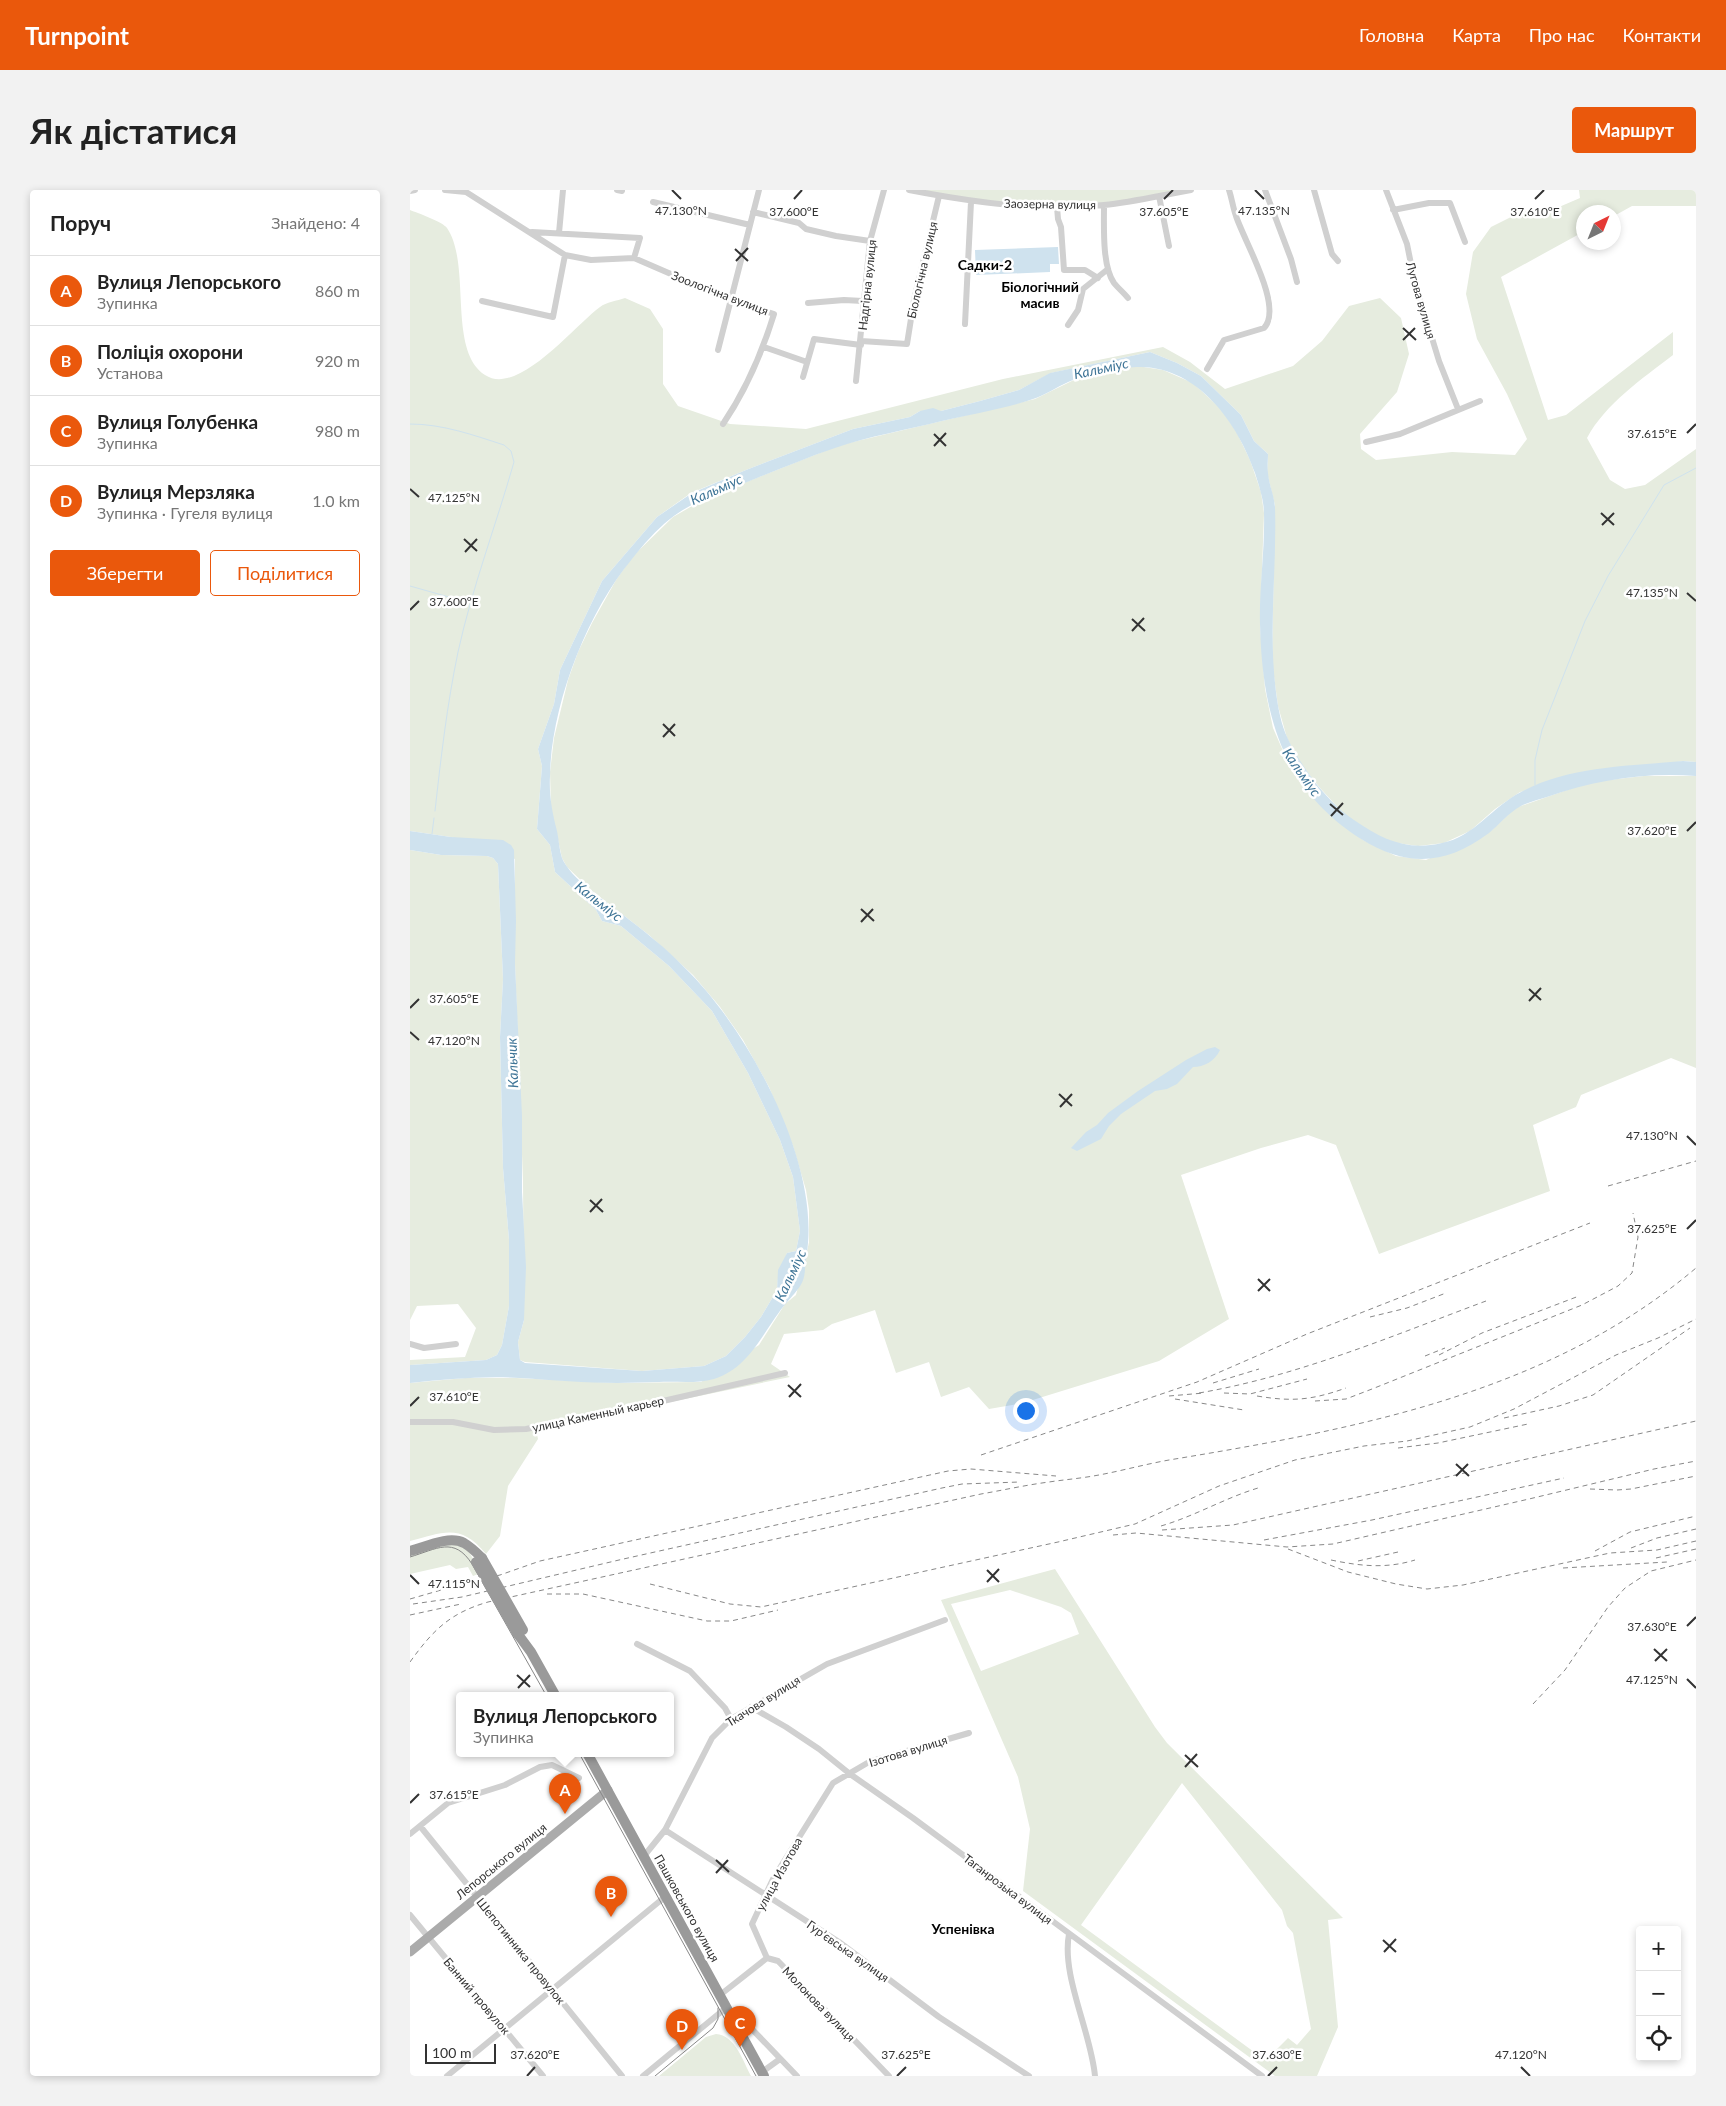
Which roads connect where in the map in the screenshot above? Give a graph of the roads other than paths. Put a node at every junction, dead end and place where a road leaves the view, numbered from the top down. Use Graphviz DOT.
graph roads {
  1 [pos="415,190"];
  2 [pos="445,190"];
  3 [pos="563,190"];
  4 [pos="759,190"];
  5 [pos="884,190"];
  6 [pos="909,190"];
  7 [pos="1190,190"];
  8 [pos="1229,190"];
  9 [pos="1265,190"];
  10 [pos="1314,190"];
  11 [pos="1386,190"];
  12 [pos="410,191"];
  13 [pos="466,191"];
  14 [pos="939,196"];
  15 [pos="1159,196"];
  16 [pos="653,202"];
  17 [pos="971,202"];
  18 [pos="1104,205"];
  19 [pos="1057,207"];
  20 [pos="1393,210"];
  21 [pos="753,212"];
  22 [pos="750,225"];
  23 [pos="530,232"];
  24 [pos="559,233"];
  25 [pos="870,241"];
  26 [pos="1465,242"];
  27 [pos="1169,246"];
  28 [pos="565,255"];
  29 [pos="634,258"];
  30 [pos="1338,261"];
  31 [pos="1108,269"];
  32 [pos="1098,278"];
  33 [pos="1297,282"];
  34 [pos="1128,298"];
  35 [pos="731,300"];
  36 [pos="482,301"];
  37 [pos="863,301"];
  38 [pos="808,304"];
  39 [pos="965,324"];
  40 [pos="1068,325"];
  41 [pos="861,343"];
  42 [pos="764,346"];
  43 [pos="718,350"];
  44 [pos="808,362"];
  45 [pos="1207,369"];
  46 [pos="803,377"];
  47 [pos="856,381"];
  48 [pos="1480,401"];
  49 [pos="1458,409"];
  50 [pos="723,424"];
  51 [pos="1366,442"];
  52 [pos="410,1344"];
  53 [pos="456,1344"];
  54 [pos="785,1373"];
  55 [pos="410,1422"];
  56 [pos="410,1551"];
  57 [pos="945,1620"];
  58 [pos="637,1644"];
  59 [pos="553,1692"];
  60 [pos="751,1707"];
  61 [pos="731,1719"];
  62 [pos="969,1733"];
  63 [pos="589,1757"];
  64 [pos="850,1774"];
  65 [pos="578,1778"];
  66 [pos="608,1790"];
  67 [pos="420,1826"];
  68 [pos="665,1830"];
  69 [pos="410,1834"];
  70 [pos="644,1856"];
  71 [pos="766,1894"];
  72 [pos="666,1896"];
  73 [pos="477,1897"];
  74 [pos="410,1915"];
  75 [pos="1069,1934"];
  76 [pos="428,1937"];
  77 [pos="410,1952"];
  78 [pos="767,1958"];
  79 [pos="552,1990"];
  80 [pos="720,1995"];
  81 [pos="727,2007"];
  82 [pos="738,2027"];
  83 [pos="504,2029"];
  84 [pos="780,2059"];
  85 [pos="763,2074"];
  86 [pos="447,2076"];
  87 [pos="543,2076"];
  88 [pos="622,2076"];
  89 [pos="643,2076"];
  90 [pos="797,2076"];
  91 [pos="889,2076"];
  92 [pos="1029,2076"];
  93 [pos="1095,2076"];
  94 [pos="1262,2076"];
  1 -- 12 [label="street"];
  2 -- 13 [label="street, Зоологічна вулиця"];
  3 -- 24 [label="street"];
  4 -- 21 [label="street"];
  5 -- 25 [label="street, Надгірна вулиця"];
  6 -- 14 [label="street, Заозерна вулиця"];
  7 -- 15 [label="street, Заозерна вулиця"];
  8 -- 45 [label="street"];
  9 -- 33 [label="street"];
  10 -- 30 [label="street"];
  11 -- 20 [label="street, Лугова вулиця"];
  13 -- 23 [label="street, Зоологічна вулиця"];
  14 -- 17 [label="street, Заозерна вулиця"];
  14 -- 41 [label="street, Біологічна вулиця"];
  15 -- 18 [label="street, Заозерна вулиця"];
  15 -- 27 [label="street"];
  16 -- 22 [label="street"];
  17 -- 19 [label="street, Заозерна вулиця"];
  17 -- 39 [label="street"];
  18 -- 19 [label="street, Заозерна вулиця"];
  18 -- 31 [label="street"];
  19 -- 32 [label="street"];
  20 -- 26 [label="street"];
  20 -- 49 [label="street, Лугова вулиця"];
  21 -- 22 [label="street"];
  21 -- 25 [label="street"];
  22 -- 35 [label="street"];
  23 -- 24 [label="street"];
  23 -- 28 [label="street, Зоологічна вулиця"];
  24 -- 29 [label="street"];
  25 -- 37 [label="street, Надгірна вулиця"];
  28 -- 29 [label="street, Зоологічна вулиця"];
  28 -- 36 [label="street"];
  29 -- 35 [label="street, Зоологічна вулиця"];
  31 -- 32 [label="street"];
  31 -- 34 [label="street"];
  32 -- 40 [label="street"];
  35 -- 42 [label="street, Зоологічна вулиця"];
  35 -- 43 [label="street"];
  37 -- 38 [label="street"];
  37 -- 41 [label="street, Надгірна вулиця"];
  41 -- 44 [label="street"];
  41 -- 47 [label="street, Надгірна вулиця"];
  42 -- 44 [label="street"];
  42 -- 50 [label="street, Зоологічна вулиця"];
  44 -- 46 [label="street"];
  48 -- 49 [label="street"];
  49 -- 51 [label="street"];
  52 -- 53 [label="street"];
  54 -- 55 [label="street, улица Каменный карьер"];
  56 -- 59 [label="highway, bridge"];
  57 -- 60 [label="street, Ткачова вулиця"];
  58 -- 61 [label="street"];
  60 -- 61 [label="street, Ткачова вулиця"];
  60 -- 64 [label="street, Таганрозька вулиця"];
  61 -- 68 [label="street, Ткачова вулиця"];
  62 -- 64 [label="street, Ізотова вулиця"];
  63 -- 66 [label="highway, Пашковського вулиця"];
  64 -- 71 [label="street, улица Изотова"];
  64 -- 75 [label="street, Таганрозька вулиця"];
  65 -- 67 [label="street"];
  66 -- 70 [label="highway, Пашковського вулиця"];
  66 -- 73 [label="main road, Лепорського вулиця"];
  67 -- 69 [label="street"];
  67 -- 73 [label="street, Шепотинника провулок"];
  68 -- 70 [label="street, Ткачова вулиця"];
  68 -- 71 [label="street, Гур’євська вулиця"];
  70 -- 72 [label="highway, Пашковського вулиця"];
  71 -- 78 [label="street, улица Изотова"];
  71 -- 92 [label="street, Гур’євська вулиця"];
  72 -- 79 [label="street"];
  72 -- 80 [label="highway, Пашковського вулиця"];
  73 -- 76 [label="main road, Лепорського вулиця"];
  73 -- 79 [label="street, Шепотинника провулок"];
  74 -- 76 [label="street, Банний провулок"];
  75 -- 93 [label="street"];
  75 -- 94 [label="street, Таганрозька вулиця"];
  76 -- 77 [label="main road, Лепорського вулиця"];
  76 -- 83 [label="street, Банний провулок"];
  78 -- 80 [label="street"];
  78 -- 91 [label="street, Молонова вулиця"];
  79 -- 83 [label="street"];
  79 -- 88 [label="street, Шепотинника провулок"];
  80 -- 81 [label="highway, Пашковського вулиця"];
  81 -- 82 [label="highway, Пашковського вулиця"];
  81 -- 89 [label="street"];
  82 -- 84 [label="street"];
  82 -- 85 [label="highway, Пашковського вулиця"];
  83 -- 86 [label="street"];
  83 -- 87 [label="street, Банний провулок"];
  84 -- 85 [label="street"];
  84 -- 90 [label="street"];
}
